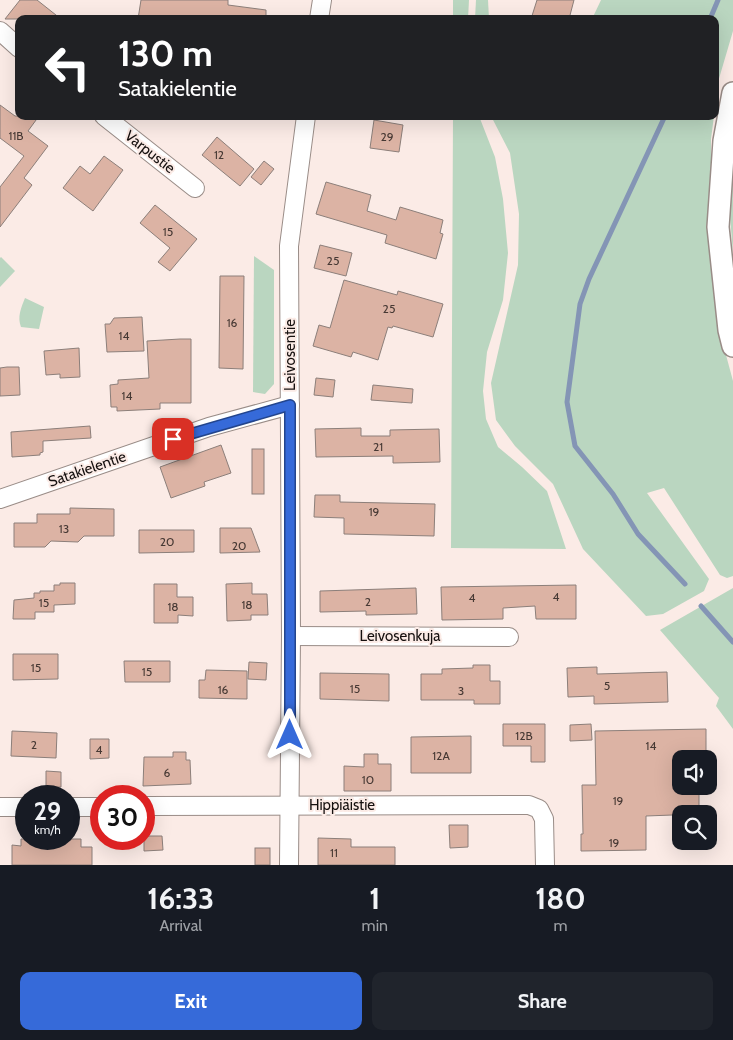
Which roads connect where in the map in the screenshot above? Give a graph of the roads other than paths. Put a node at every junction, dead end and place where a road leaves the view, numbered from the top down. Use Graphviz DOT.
graph roads {
  1 [pos="322,0"];
  2 [pos="320,15"];
  3 [pos="0,30"];
  4 [pos="15,44"];
  5 [pos="733,93"];
  6 [pos="109,120"];
  7 [pos="305,120"];
  8 [pos="195,188"];
  9 [pos="733,346"];
  10 [pos="290,405"];
  11 [pos="0,499"];
  12 [pos="291,636"];
  13 [pos="509,636"];
  14 [pos="290,805"];
  15 [pos="155,806"];
  16 [pos="0,807"];
  17 [pos="15,807"];
  18 [pos="288,865"];
  19 [pos="545,865"];
  1 -- 2 [label="street"];
  3 -- 4 [label="street"];
  5 -- 9 [label="main road"];
  6 -- 8 [label="street, Varpustie"];
  7 -- 10 [label="street, Leivosentie"];
  10 -- 11 [label="street, Satakielentie"];
  10 -- 12 [label="street, Leivosentie"];
  12 -- 13 [label="street, Leivosenkuja"];
  12 -- 14 [label="street, Leivosentie"];
  14 -- 15 [label="street, Hippiäistie"];
  14 -- 18 [label="street, Leivosentie"];
  14 -- 19 [label="street, Hippiäistie"];
  16 -- 17 [label="street"];
}
